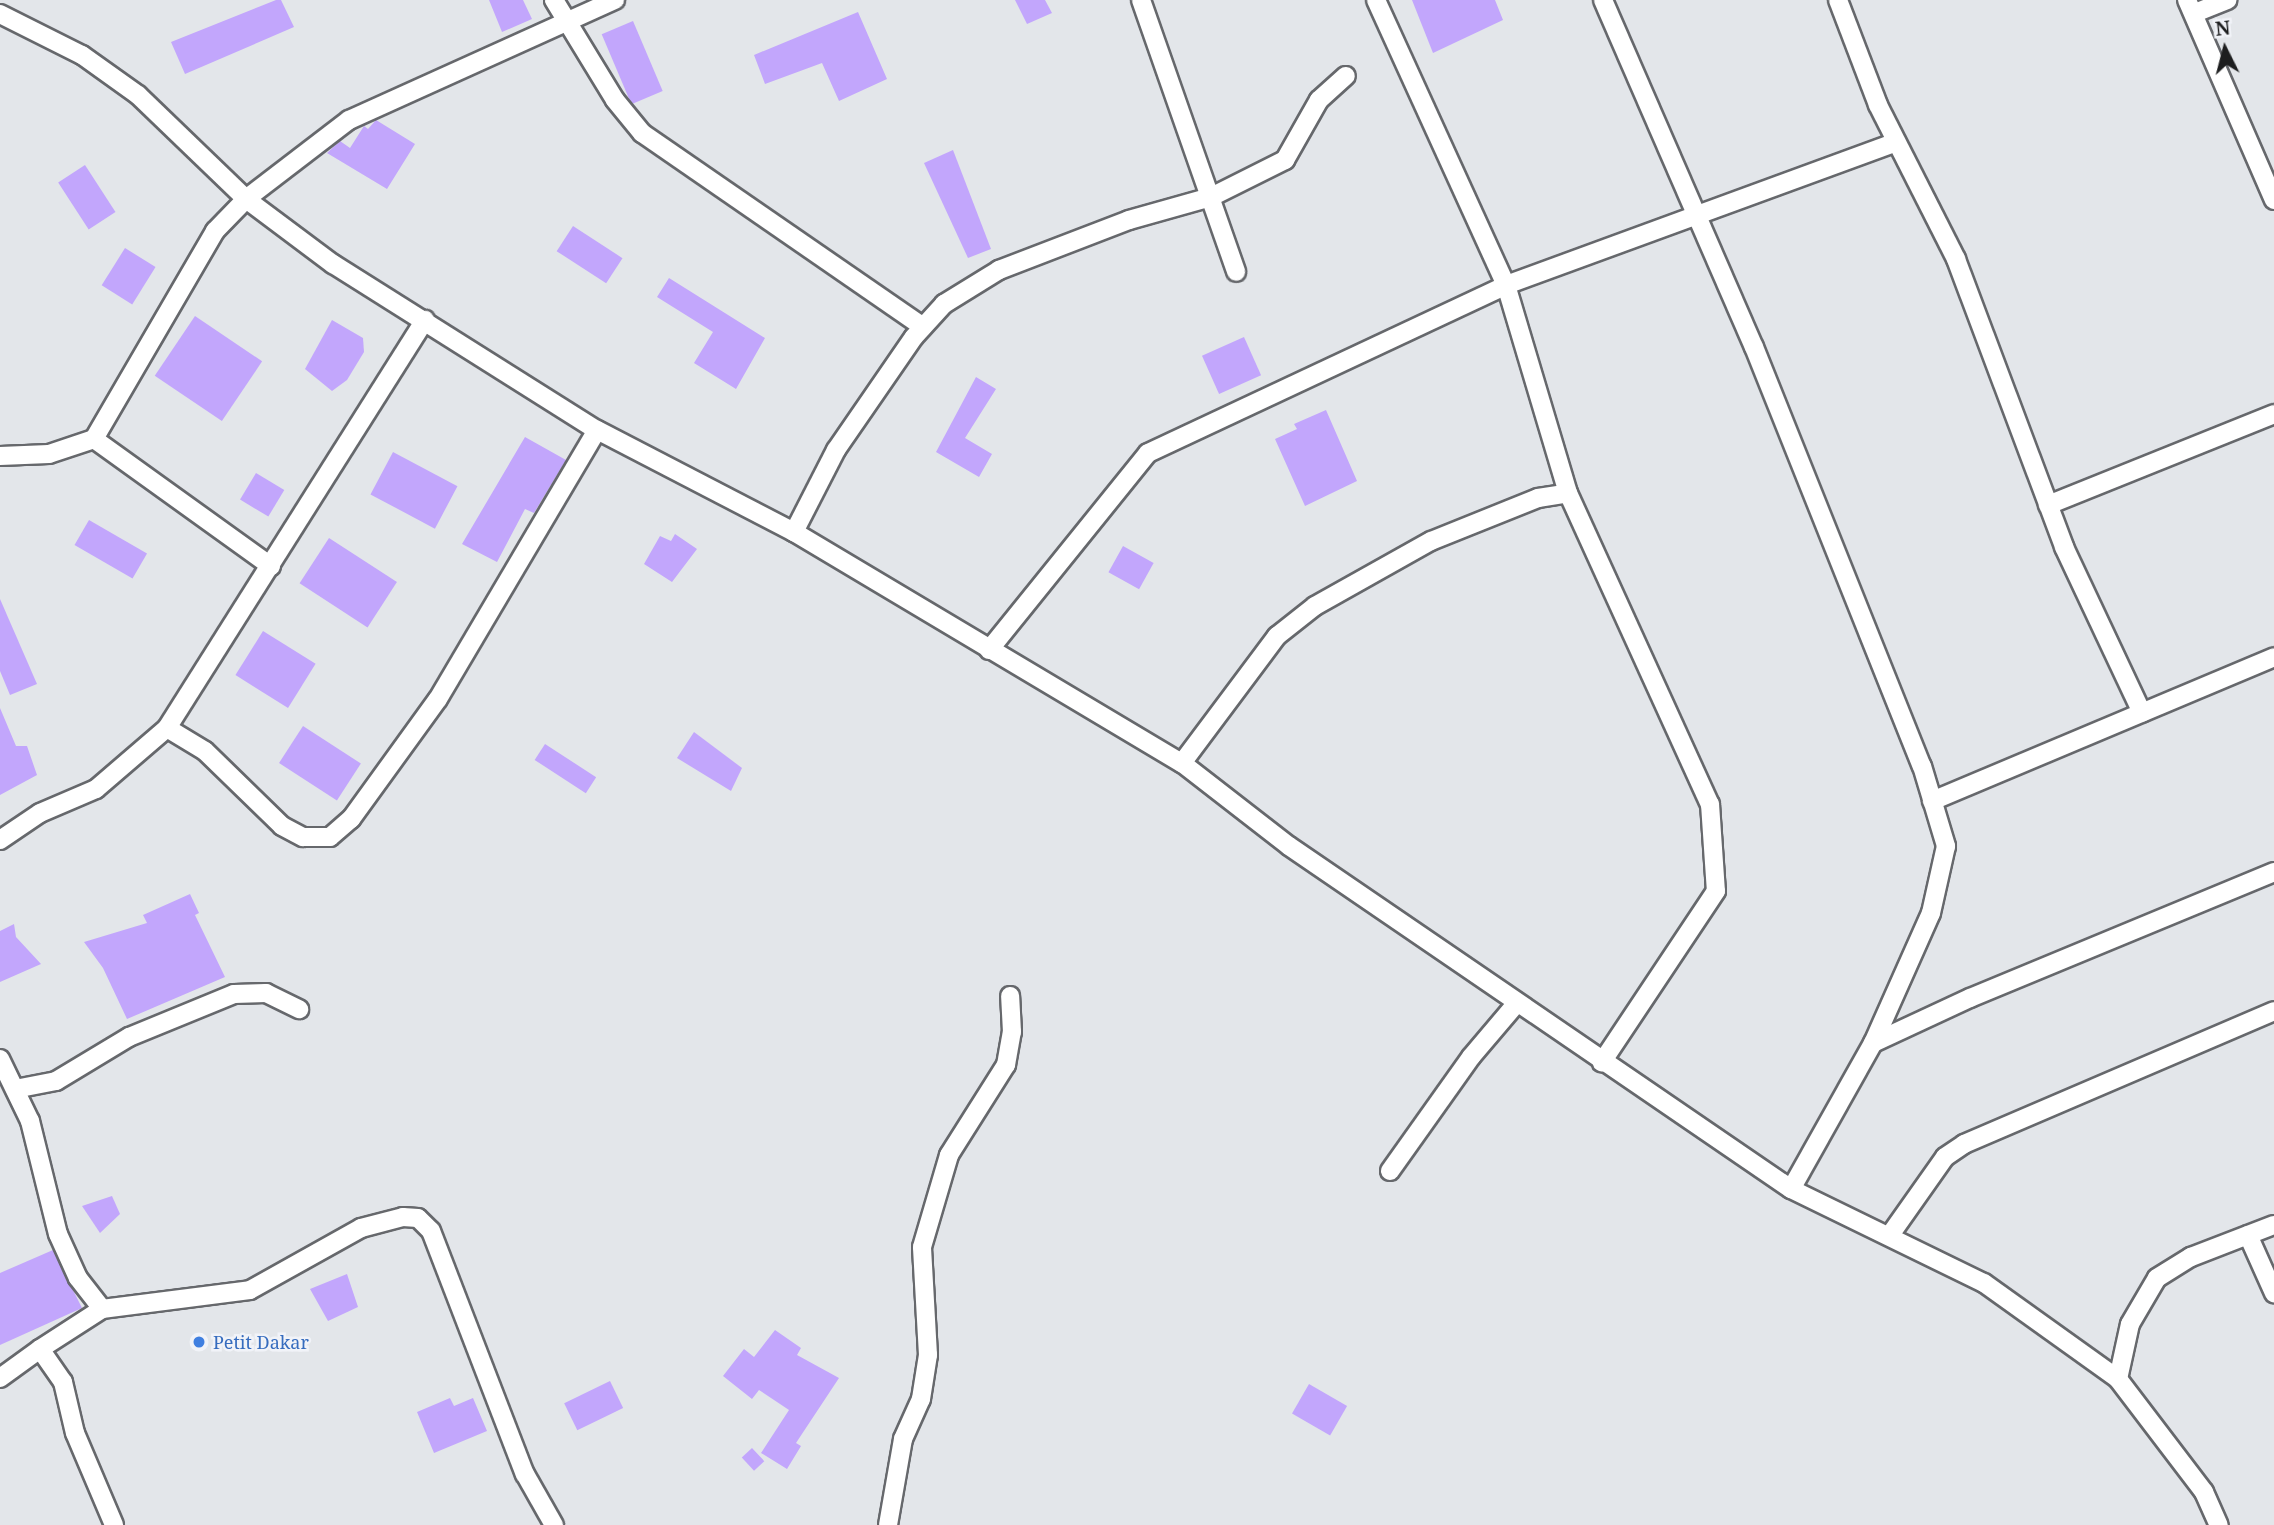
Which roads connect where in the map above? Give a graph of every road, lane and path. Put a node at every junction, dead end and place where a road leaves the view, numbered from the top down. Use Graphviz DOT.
graph roads {
  1 [pos="554,0"];
  2 [pos="615,0"];
  3 [pos="1141,0"];
  4 [pos="1376,0"];
  5 [pos="1603,0"];
  6 [pos="1838,0"];
  7 [pos="2228,0"];
  8 [pos="2191,6"];
  9 [pos="0,14"];
  10 [pos="564,23"];
  11 [pos="1346,76"];
  12 [pos="1896,142"];
  13 [pos="1211,197"];
  14 [pos="246,199"];
  15 [pos="2274,200"];
  16 [pos="1696,216"];
  17 [pos="1236,272"];
  18 [pos="1506,285"];
  19 [pos="425,320"];
  20 [pos="923,327"];
  21 [pos="2274,414"];
  22 [pos="597,430"];
  23 [pos="94,439"];
  24 [pos="0,456"];
  25 [pos="1568,493"];
  26 [pos="2048,505"];
  27 [pos="794,532"];
  28 [pos="271,566"];
  29 [pos="989,650"];
  30 [pos="2274,657"];
  31 [pos="2142,713"];
  32 [pos="167,728"];
  33 [pos="1182,763"];
  34 [pos="1932,802"];
  35 [pos="0,840"];
  36 [pos="2274,872"];
  37 [pos="1010,996"];
  38 [pos="1516,1004"];
  39 [pos="299,1009"];
  40 [pos="2274,1011"];
  41 [pos="1873,1043"];
  42 [pos="0,1059"];
  43 [pos="1602,1062"];
  44 [pos="15,1089"];
  45 [pos="1390,1171"];
  46 [pos="1791,1189"];
  47 [pos="2274,1225"];
  48 [pos="1890,1235"];
  49 [pos="2248,1235"];
  50 [pos="2274,1293"];
  51 [pos="102,1309"];
  52 [pos="40,1349"];
  53 [pos="0,1378"];
  54 [pos="2118,1379"];
  55 [pos="114,1525"];
  56 [pos="554,1525"];
  57 [pos="888,1525"];
  58 [pos="2219,1525"];
  1 -- 10 [label="street"];
  2 -- 10 [label="street"];
  3 -- 13 [label="street"];
  4 -- 18 [label="street"];
  5 -- 16 [label="street"];
  6 -- 12 [label="street"];
  7 -- 8 [label="street"];
  8 -- 15 [label="street"];
  9 -- 14 [label="street"];
  10 -- 14 [label="street"];
  10 -- 20 [label="street"];
  11 -- 13 [label="street"];
  12 -- 16 [label="street"];
  12 -- 26 [label="street"];
  13 -- 17 [label="street"];
  13 -- 20 [label="street"];
  14 -- 19 [label="street"];
  14 -- 23 [label="street"];
  16 -- 18 [label="street"];
  16 -- 34 [label="street"];
  18 -- 25 [label="street"];
  18 -- 29 [label="street"];
  19 -- 22 [label="street"];
  19 -- 28 [label="street"];
  20 -- 27 [label="street"];
  21 -- 26 [label="street"];
  22 -- 27 [label="street"];
  22 -- 32 [label="street"];
  23 -- 24 [label="street"];
  23 -- 28 [label="street"];
  25 -- 33 [label="street"];
  25 -- 43 [label="street"];
  26 -- 31 [label="street"];
  27 -- 29 [label="street"];
  28 -- 32 [label="street"];
  29 -- 33 [label="street"];
  30 -- 31 [label="street"];
  31 -- 34 [label="street"];
  32 -- 35 [label="street"];
  33 -- 38 [label="street"];
  34 -- 41 [label="street"];
  36 -- 41 [label="street"];
  37 -- 57 [label="street"];
  38 -- 43 [label="street"];
  38 -- 45 [label="street"];
  39 -- 44 [label="street"];
  40 -- 48 [label="street"];
  41 -- 46 [label="street"];
  42 -- 44 [label="street"];
  43 -- 46 [label="street"];
  44 -- 51 [label="street"];
  46 -- 48 [label="street"];
  47 -- 49 [label="street"];
  48 -- 54 [label="street"];
  49 -- 50 [label="street"];
  49 -- 54 [label="street"];
  51 -- 52 [label="street"];
  51 -- 56 [label="street"];
  52 -- 53 [label="street"];
  52 -- 55 [label="street"];
  54 -- 58 [label="street"];
}
